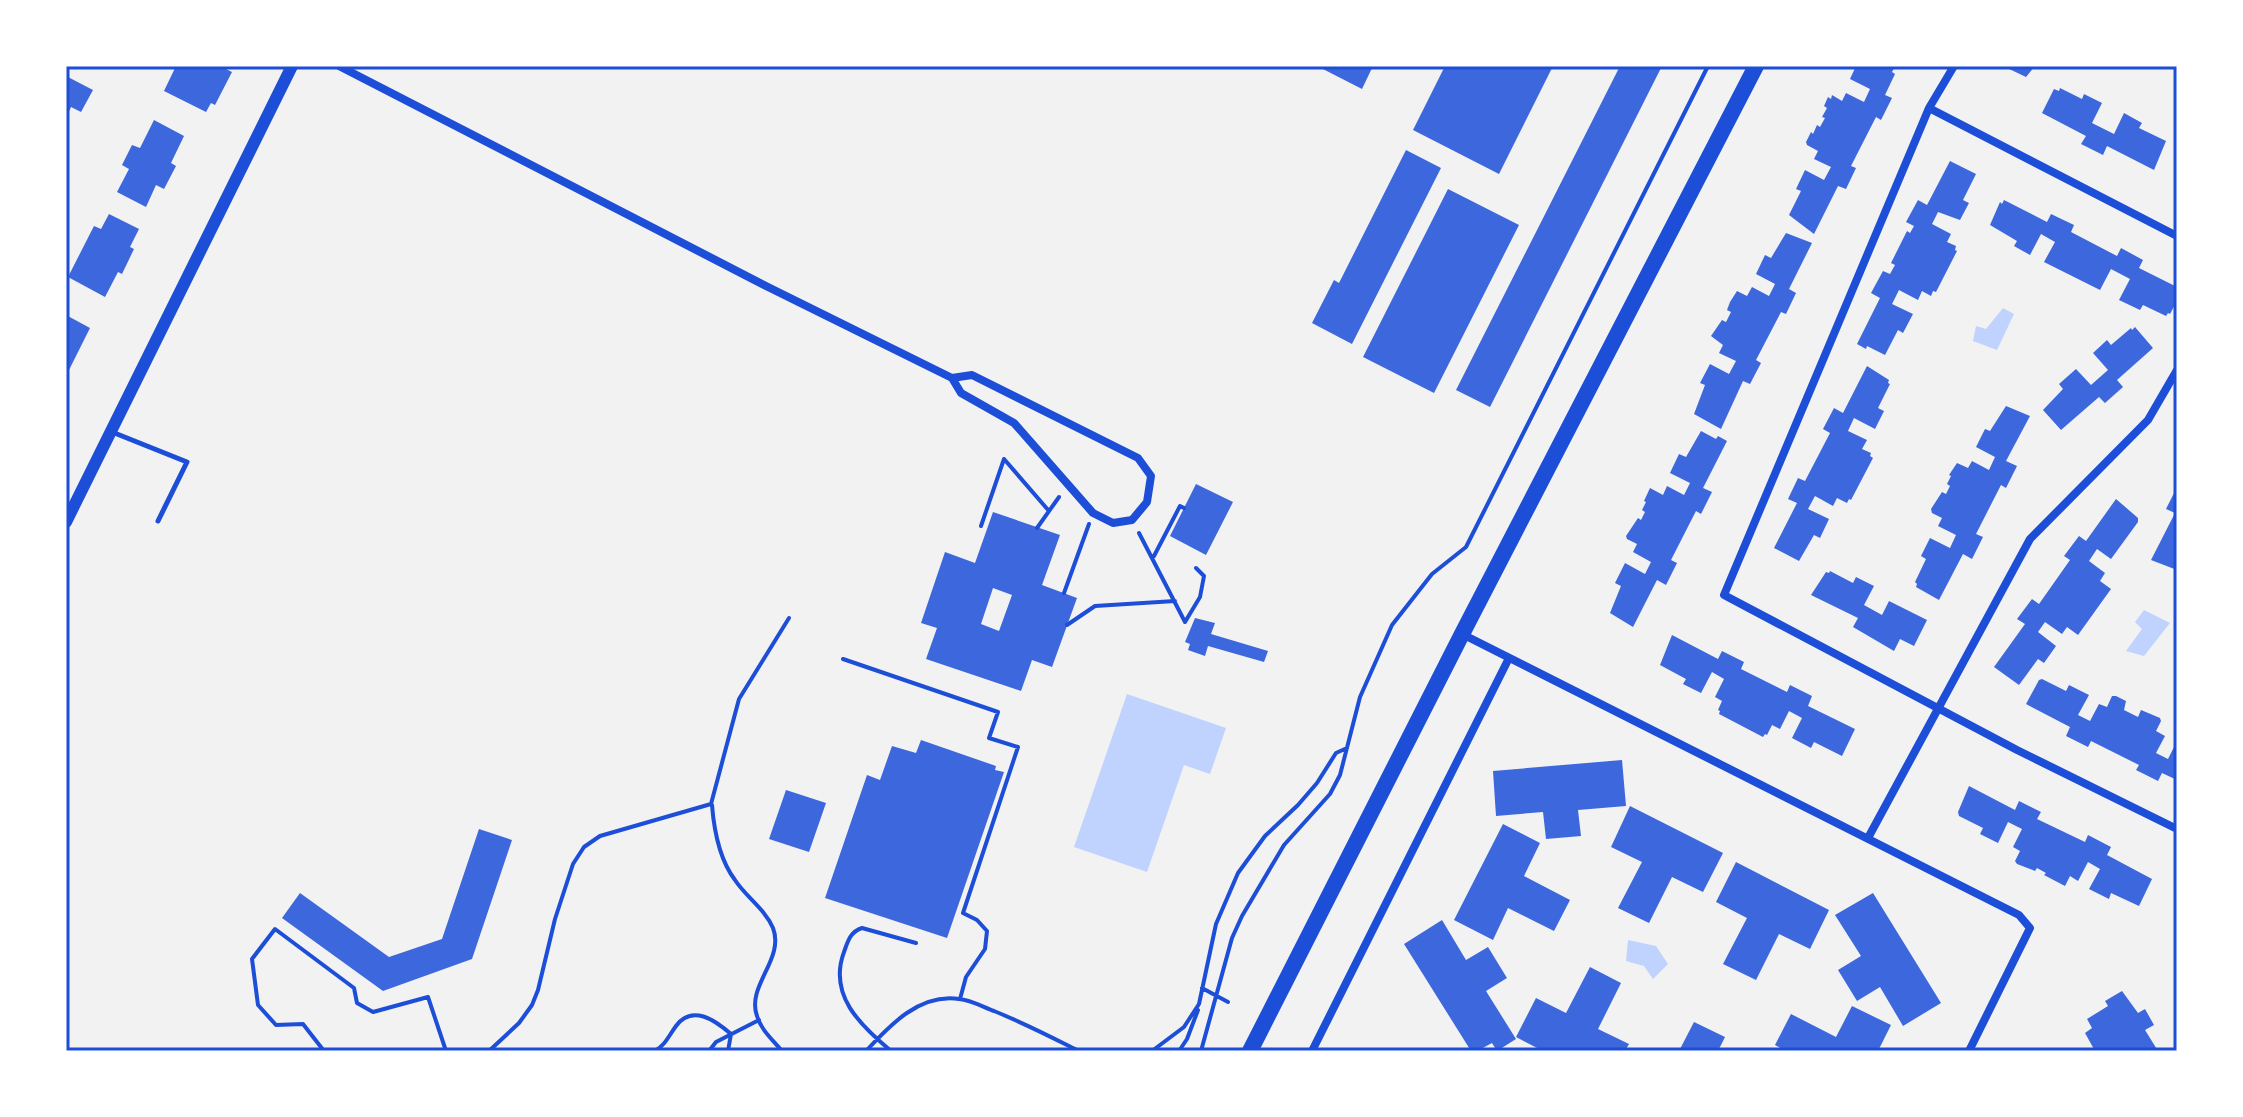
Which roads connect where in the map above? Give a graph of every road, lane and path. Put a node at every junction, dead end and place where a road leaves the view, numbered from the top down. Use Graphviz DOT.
graph roads {
  1 [pos="292,66"];
  2 [pos="339,66"];
  3 [pos="1708,66"];
  4 [pos="1756,66"];
  5 [pos="1954,66"];
  6 [pos="1929,108"];
  7 [pos="2177,236"];
  8 [pos="2177,370"];
  9 [pos="952,378"];
  10 [pos="111,432"];
  11 [pos="1068,485"];
  12 [pos="1184,508"];
  13 [pos="1049,511"];
  14 [pos="1093,513"];
  15 [pos="1132,520"];
  16 [pos="158,521"];
  17 [pos="66,522"];
  18 [pos="981,526"];
  19 [pos="1037,528"];
  20 [pos="1154,557"];
  21 [pos="1196,568"];
  22 [pos="1064,593"];
  23 [pos="1175,601"];
  24 [pos="789,618"];
  25 [pos="1067,625"];
  26 [pos="1462,634"];
  27 [pos="1509,658"];
  28 [pos="843,659"];
  29 [pos="1938,707"];
  30 [pos="1348,748"];
  31 [pos="711,804"];
  32 [pos="2177,829"];
  33 [pos="1868,838"];
  34 [pos="916,943"];
  35 [pos="1201,988"];
  36 [pos="1216,994"];
  37 [pos="960,999"];
  38 [pos="1228,1002"];
  39 [pos="1199,1004"];
  40 [pos="759,1020"];
  41 [pos="731,1034"];
  42 [pos="877,1039"];
  43 [pos="324,1051"];
  44 [pos="446,1051"];
  45 [pos="489,1051"];
  46 [pos="655,1051"];
  47 [pos="709,1051"];
  48 [pos="728,1051"];
  49 [pos="782,1051"];
  50 [pos="866,1051"];
  51 [pos="891,1051"];
  52 [pos="1079,1051"];
  53 [pos="1152,1051"];
  54 [pos="1179,1051"];
  55 [pos="1201,1051"];
  56 [pos="1250,1051"];
  57 [pos="1312,1051"];
  58 [pos="1969,1051"];
  1 -- 10 [label="street"];
  2 -- 9 [label="street"];
  3 -- 30 [label="path"];
  4 -- 26 [label="main road"];
  5 -- 6 [label="street"];
  6 -- 7 [label="street"];
  6 -- 29 [label="street"];
  8 -- 29 [label="street"];
  9 -- 11 [label="street"];
  9 -- 15 [label="street"];
  10 -- 16 [label="lane"];
  10 -- 17 [label="street"];
  11 -- 13 [label="path"];
  11 -- 14 [label="street"];
  12 -- 20 [label="path"];
  13 -- 18 [label="path"];
  13 -- 19 [label="path"];
  14 -- 15 [label="street"];
  14 -- 22 [label="path"];
  15 -- 20 [label="path"];
  20 -- 23 [label="path"];
  21 -- 23 [label="path"];
  23 -- 25 [label="path"];
  24 -- 31 [label="path"];
  26 -- 27 [label="street"];
  26 -- 56 [label="main road"];
  27 -- 33 [label="street"];
  27 -- 57 [label="street"];
  28 -- 37 [label="path"];
  29 -- 32 [label="street"];
  29 -- 33 [label="street"];
  30 -- 35 [label="path"];
  30 -- 36 [label="path"];
  31 -- 40 [label="path"];
  31 -- 45 [label="path"];
  33 -- 58 [label="street"];
  34 -- 42 [label="path"];
  35 -- 36 [label="path"];
  35 -- 39 [label="path"];
  36 -- 38 [label="path"];
  36 -- 55 [label="path"];
  37 -- 42 [label="path"];
  37 -- 52 [label="path"];
  39 -- 53 [label="path"];
  39 -- 54 [label="path"];
  40 -- 41 [label="path"];
  40 -- 49 [label="path"];
  41 -- 46 [label="path"];
  41 -- 47 [label="path"];
  41 -- 48 [label="path"];
  42 -- 50 [label="path"];
  42 -- 51 [label="path"];
  43 -- 44 [label="path"];
}
